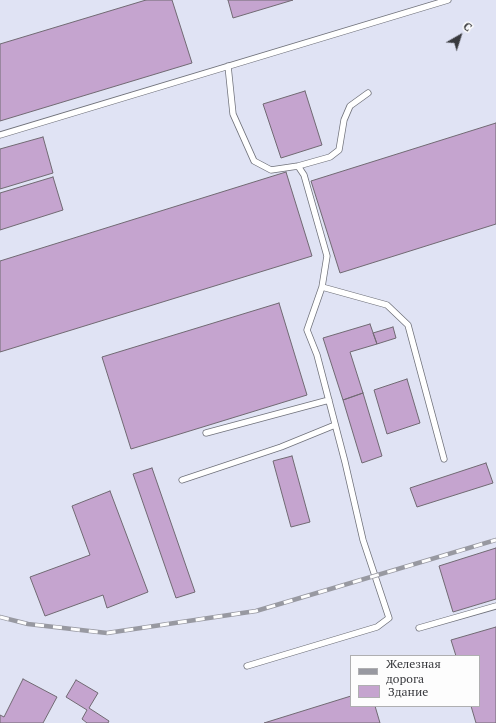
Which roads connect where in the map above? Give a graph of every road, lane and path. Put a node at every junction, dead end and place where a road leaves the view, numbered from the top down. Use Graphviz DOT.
graph roads {
  1 [pos="448,0"];
  2 [pos="228,66"];
  3 [pos="368,93"];
  4 [pos="0,135"];
  5 [pos="298,166"];
  6 [pos="322,287"];
  7 [pos="329,400"];
  8 [pos="335,425"];
  9 [pos="206,434"];
  10 [pos="444,459"];
  11 [pos="182,480"];
  12 [pos="496,606"];
  13 [pos="419,628"];
  14 [pos="247,666"];
  1 -- 2 [label="lane"];
  2 -- 4 [label="lane"];
  2 -- 5 [label="lane"];
  3 -- 5 [label="lane"];
  5 -- 6 [label="lane"];
  6 -- 7 [label="lane"];
  6 -- 10 [label="lane"];
  7 -- 8 [label="lane"];
  7 -- 9 [label="lane"];
  8 -- 11 [label="lane"];
  8 -- 14 [label="lane"];
  12 -- 13 [label="lane"];
}
